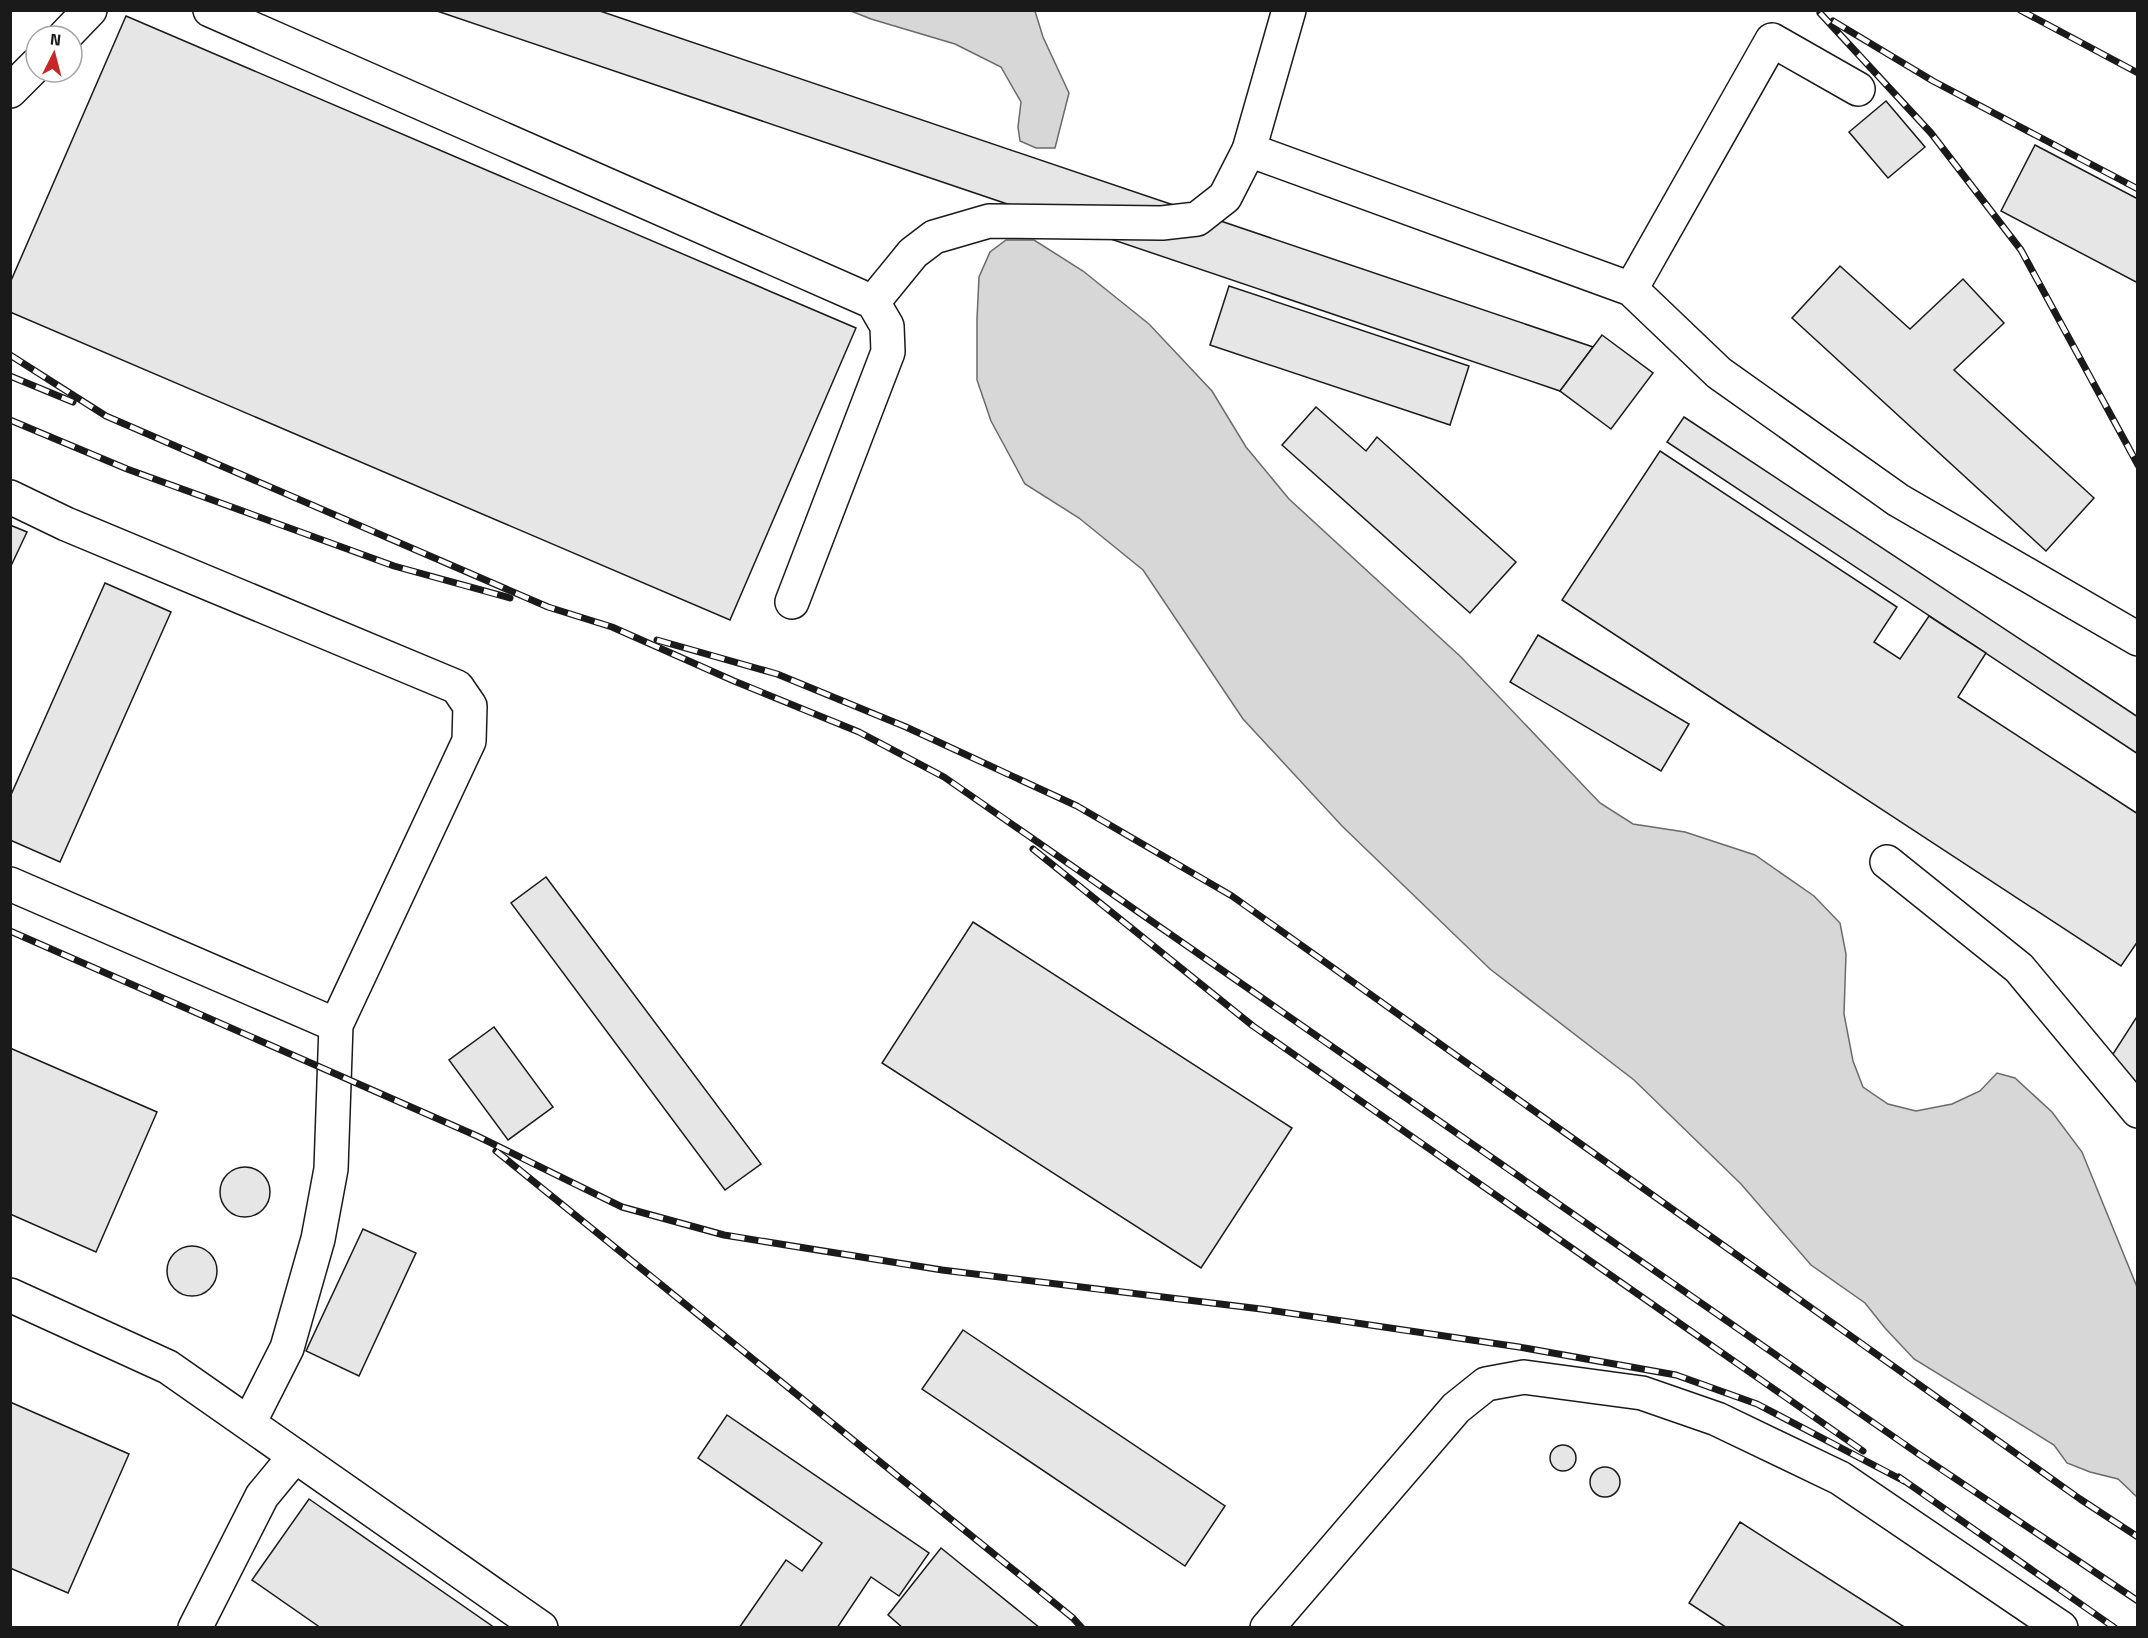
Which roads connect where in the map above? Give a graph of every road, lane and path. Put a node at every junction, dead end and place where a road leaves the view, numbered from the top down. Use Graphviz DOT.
graph roads {
  1 [pos="90,10"];
  2 [pos="210,10"];
  3 [pos="1289,10"];
  4 [pos="77,24"];
  5 [pos="24,77"];
  6 [pos="1858,89"];
  7 [pos="10,91"];
  8 [pos="1249,150"];
  9 [pos="1630,289"];
  10 [pos="873,302"];
  11 [pos="10,497"];
  12 [pos="792,602"];
  13 [pos="2138,639"];
  14 [pos="1887,862"];
  15 [pos="10,884"];
  16 [pos="336,1025"];
  17 [pos="2138,1111"];
  18 [pos="10,1295"];
  19 [pos="249,1423"];
  20 [pos="296,1456"];
  21 [pos="195,1628"];
  22 [pos="541,1628"];
  23 [pos="1267,1628"];
  24 [pos="2061,1628"];
  1 -- 4 [label="lane"];
  2 -- 10 [label="lane"];
  3 -- 8 [label="lane"];
  5 -- 7 [label="lane"];
  6 -- 9 [label="lane"];
  8 -- 9 [label="lane"];
  8 -- 10 [label="lane"];
  9 -- 13 [label="lane"];
  10 -- 12 [label="lane"];
  11 -- 16 [label="lane"];
  14 -- 17 [label="lane"];
  15 -- 16 [label="lane"];
  16 -- 19 [label="lane"];
  18 -- 19 [label="lane"];
  19 -- 20 [label="lane"];
  20 -- 21 [label="lane"];
  20 -- 22 [label="lane"];
  23 -- 24 [label="lane"];
}
